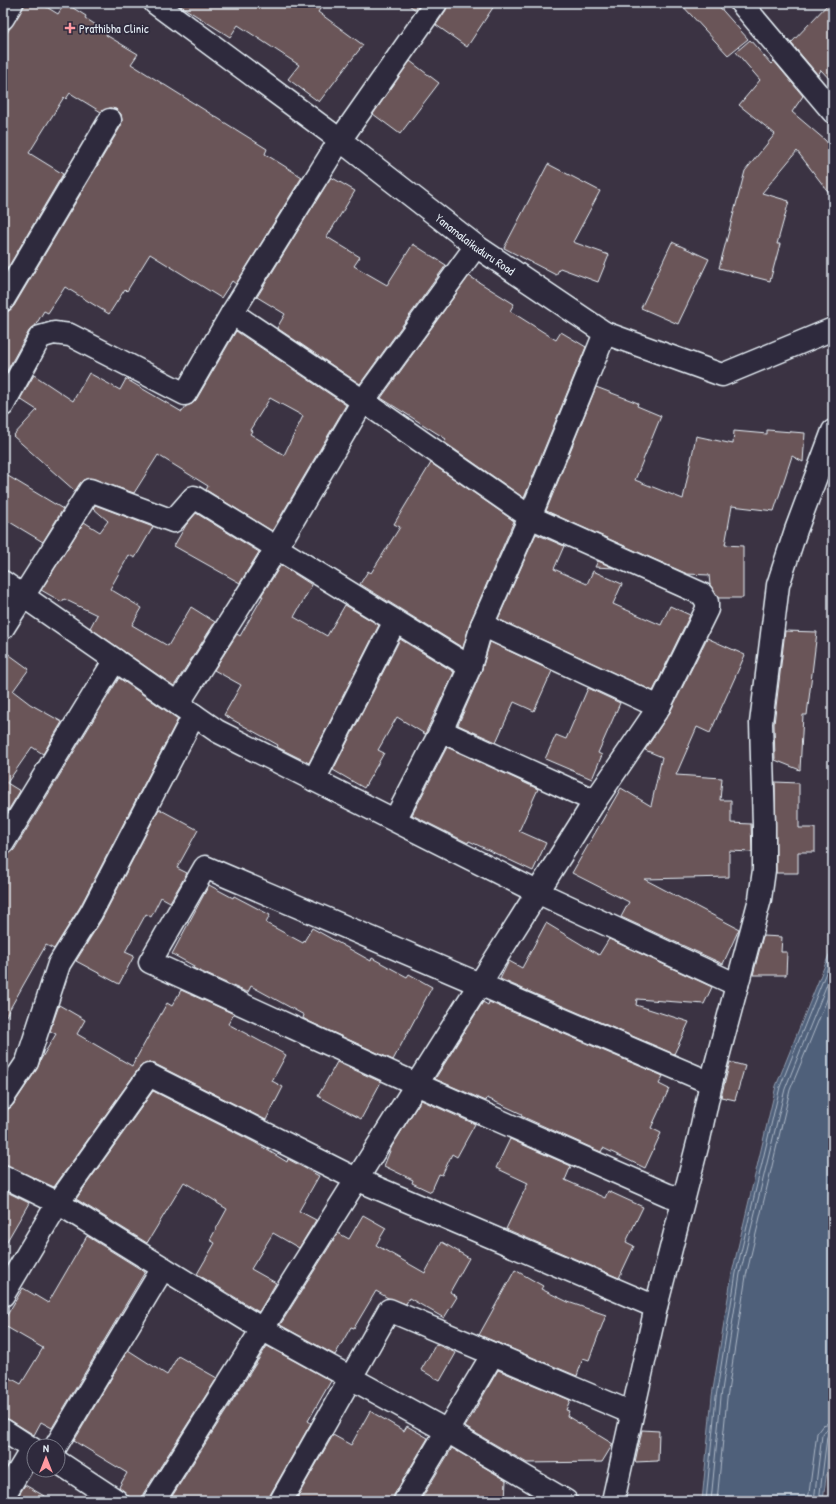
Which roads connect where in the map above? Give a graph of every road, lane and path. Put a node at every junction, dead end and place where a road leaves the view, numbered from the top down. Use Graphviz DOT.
graph roads {
  1 [pos="12,3"];
  2 [pos="155,3"];
  3 [pos="436,3"];
  4 [pos="741,3"];
  5 [pos="3,18"];
  6 [pos="833,112"];
  7 [pos="110,120"];
  8 [pos="340,140"];
  9 [pos="476,246"];
  10 [pos="3,300"];
  11 [pos="232,313"];
  12 [pos="833,329"];
  13 [pos="606,333"];
  14 [pos="364,401"];
  15 [pos="3,405"];
  16 [pos="833,431"];
  17 [pos="530,518"];
  18 [pos="276,549"];
  19 [pos="3,582"];
  20 [pos="23,596"];
  21 [pos="396,621"];
  22 [pos="482,626"];
  23 [pos="3,628"];
  24 [pos="115,660"];
  25 [pos="470,667"];
  26 [pos="659,707"];
  27 [pos="186,709"];
  28 [pos="441,732"];
  29 [pos="314,780"];
  30 [pos="595,801"];
  31 [pos="395,820"];
  32 [pos="3,843"];
  33 [pos="537,892"];
  34 [pos="737,985"];
  35 [pos="478,986"];
  36 [pos="711,1083"];
  37 [pos="416,1084"];
  38 [pos="3,1098"];
  39 [pos="3,1176"];
  40 [pos="356,1179"];
  41 [pos="683,1199"];
  42 [pos="58,1203"];
  43 [pos="163,1268"];
  44 [pos="3,1295"];
  45 [pos="656,1307"];
  46 [pos="262,1329"];
  47 [pos="493,1354"];
  48 [pos="350,1378"];
  49 [pos="632,1414"];
  50 [pos="3,1430"];
  51 [pos="447,1431"];
  52 [pos="61,1438"];
  53 [pos="26,1445"];
  54 [pos="26,1461"];
  55 [pos="66,1467"];
  56 [pos="542,1495"];
  57 [pos="3,1497"];
  58 [pos="117,1501"];
  59 [pos="154,1501"];
  60 [pos="280,1501"];
  61 [pos="405,1501"];
  62 [pos="566,1501"];
  63 [pos="613,1501"];
  1 -- 5 [label="street"];
  2 -- 8 [label="street, Yanamalaikuduru Road"];
  3 -- 8 [label="street"];
  4 -- 6 [label="street"];
  7 -- 10 [label="street"];
  8 -- 9 [label="street, Yanamalaikuduru Road"];
  8 -- 11 [label="street"];
  9 -- 13 [label="street, Yanamalaikuduru Road"];
  9 -- 14 [label="street"];
  11 -- 14 [label="street"];
  11 -- 15 [label="street"];
  12 -- 13 [label="street, Yanamalaikuduru Road"];
  13 -- 17 [label="street"];
  14 -- 17 [label="street"];
  14 -- 18 [label="street"];
  16 -- 34 [label="street"];
  17 -- 22 [label="street"];
  17 -- 26 [label="street"];
  18 -- 20 [label="street"];
  18 -- 21 [label="street"];
  18 -- 27 [label="street"];
  19 -- 20 [label="street"];
  20 -- 23 [label="street"];
  20 -- 24 [label="street"];
  21 -- 25 [label="street"];
  21 -- 29 [label="street"];
  22 -- 25 [label="street"];
  22 -- 26 [label="street"];
  24 -- 27 [label="street"];
  24 -- 32 [label="street"];
  25 -- 28 [label="street"];
  26 -- 30 [label="street"];
  27 -- 29 [label="street"];
  27 -- 38 [label="street"];
  28 -- 30 [label="street"];
  28 -- 31 [label="street"];
  29 -- 31 [label="street"];
  30 -- 33 [label="street"];
  31 -- 33 [label="street"];
  33 -- 34 [label="street"];
  33 -- 35 [label="street"];
  34 -- 36 [label="street"];
  35 -- 36 [label="street"];
  35 -- 37 [label="street"];
  35 -- 37 [label="street"];
  36 -- 41 [label="street"];
  37 -- 40 [label="street"];
  37 -- 41 [label="street"];
  39 -- 42 [label="street"];
  40 -- 42 [label="street"];
  40 -- 45 [label="street"];
  40 -- 46 [label="street"];
  41 -- 45 [label="street"];
  42 -- 43 [label="street"];
  42 -- 44 [label="street"];
  43 -- 46 [label="street"];
  43 -- 52 [label="street"];
  45 -- 49 [label="street"];
  46 -- 48 [label="street"];
  46 -- 59 [label="street"];
  47 -- 48 [label="street"];
  47 -- 49 [label="street"];
  47 -- 51 [label="street"];
  48 -- 51 [label="street"];
  48 -- 60 [label="street"];
  49 -- 63 [label="street"];
  50 -- 53 [label="street"];
  51 -- 56 [label="street"];
  51 -- 61 [label="street"];
  54 -- 57 [label="street"];
  55 -- 58 [label="street"];
  56 -- 62 [label="street"];
}
